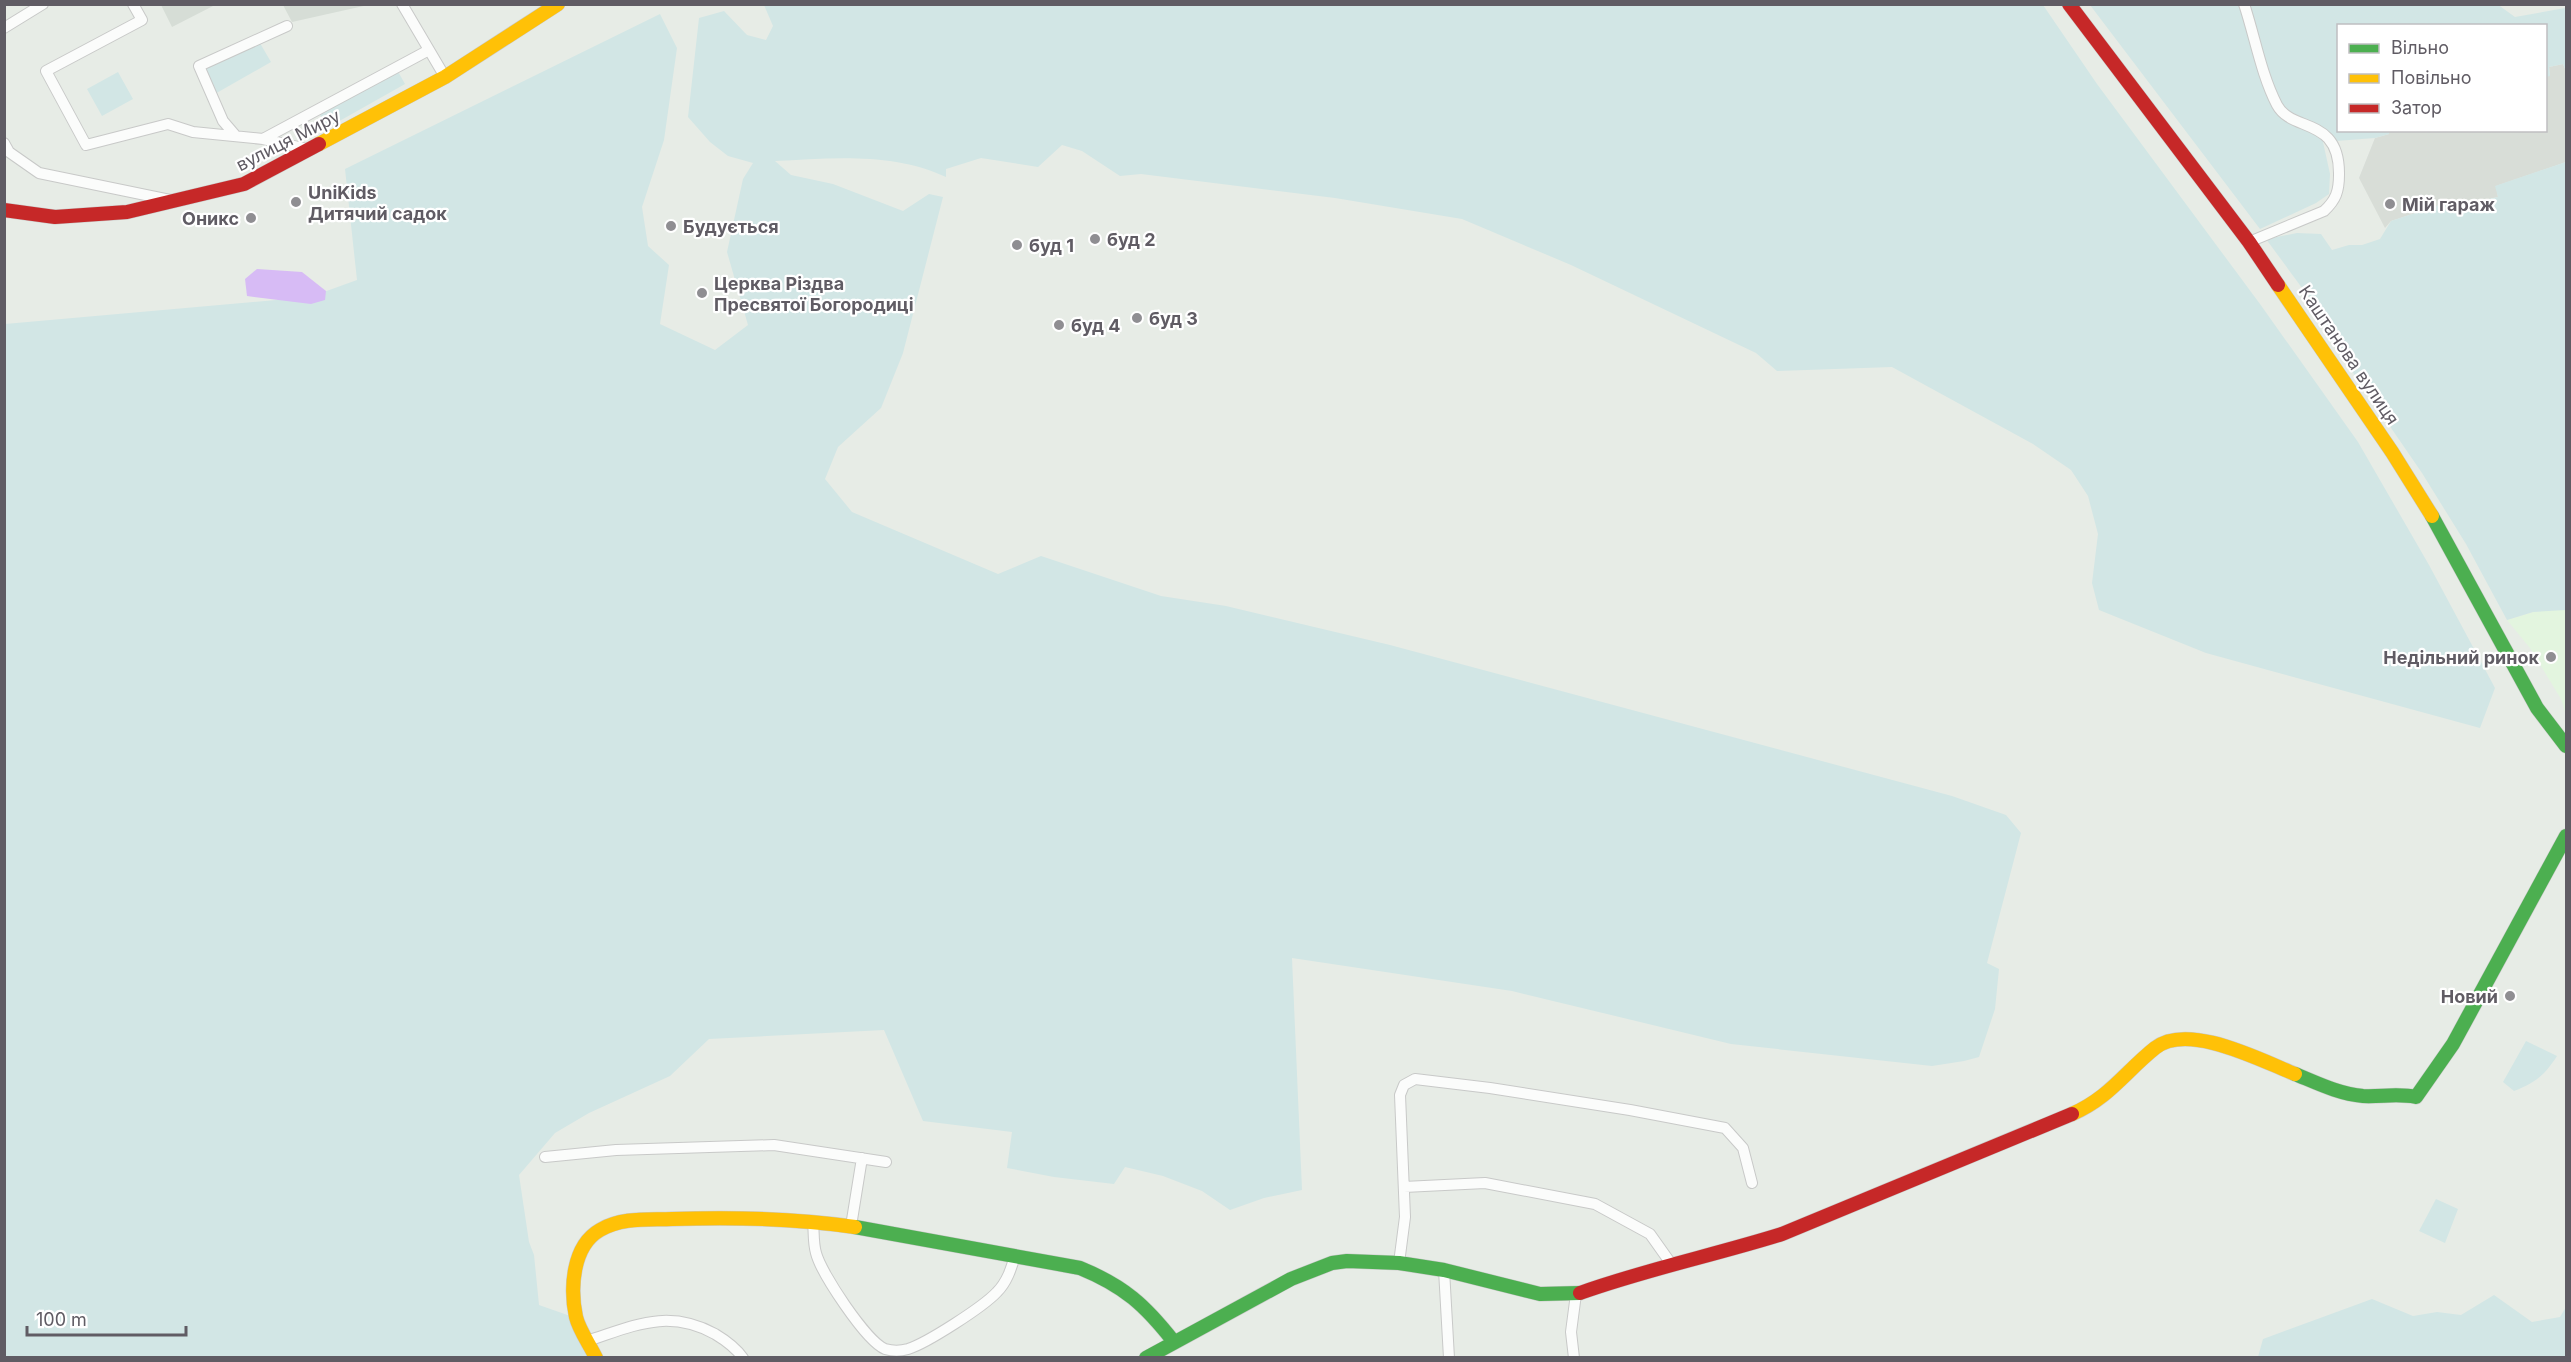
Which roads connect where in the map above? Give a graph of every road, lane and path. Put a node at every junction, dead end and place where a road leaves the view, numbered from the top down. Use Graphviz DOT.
graph roads {
  1 [pos="43,4"];
  2 [pos="133,4"];
  3 [pos="402,4"];
  4 [pos="558,4"];
  5 [pos="2070,4"];
  6 [pos="2244,4"];
  7 [pos="287,26"];
  8 [pos="4,28"];
  9 [pos="429,50"];
  10 [pos="445,77"];
  11 [pos="235,135"];
  12 [pos="264,139"];
  13 [pos="4,143"];
  14 [pos="307,149"];
  15 [pos="173,201"];
  16 [pos="4,210"];
  17 [pos="2249,242"];
  18 [pos="2566,746"];
  19 [pos="2566,837"];
  20 [pos="545,1157"];
  21 [pos="861,1158"];
  22 [pos="886,1162"];
  23 [pos="1752,1183"];
  24 [pos="1404,1187"];
  25 [pos="813,1221"];
  26 [pos="851,1227"];
  27 [pos="1015,1256"];
  28 [pos="1399,1263"];
  29 [pos="1672,1265"];
  30 [pos="1444,1270"];
  31 [pos="1576,1294"];
  32 [pos="587,1341"];
  33 [pos="1174,1342"];
  34 [pos="596,1358"];
  35 [pos="743,1358"];
  36 [pos="1146,1358"];
  37 [pos="1449,1358"];
  38 [pos="1574,1358"];
  1 -- 8 [label="street"];
  2 -- 11 [label="street"];
  3 -- 9 [label="street"];
  4 -- 10 [label="street, вулиця Миру"];
  5 -- 17 [label="street, Каштанова вулиця"];
  6 -- 17 [label="street"];
  7 -- 11 [label="street"];
  9 -- 10 [label="street"];
  9 -- 12 [label="street"];
  10 -- 14 [label="street, вулиця Миру"];
  11 -- 12 [label="street"];
  12 -- 14 [label="street"];
  13 -- 15 [label="street"];
  14 -- 15 [label="street, вулиця Миру"];
  15 -- 16 [label="street, вулиця Миру"];
  17 -- 18 [label="street, Каштанова вулиця"];
  19 -- 29 [label="street"];
  20 -- 21 [label="street"];
  21 -- 22 [label="street"];
  21 -- 26 [label="street"];
  23 -- 24 [label="street"];
  24 -- 28 [label="street"];
  24 -- 29 [label="street"];
  25 -- 26 [label="street"];
  25 -- 27 [label="street"];
  25 -- 32 [label="street"];
  26 -- 27 [label="street"];
  27 -- 33 [label="street"];
  28 -- 30 [label="street"];
  28 -- 33 [label="street"];
  29 -- 31 [label="street"];
  30 -- 31 [label="street"];
  30 -- 37 [label="street"];
  31 -- 38 [label="street"];
  32 -- 34 [label="street"];
  32 -- 35 [label="street"];
  33 -- 36 [label="street"];
}
